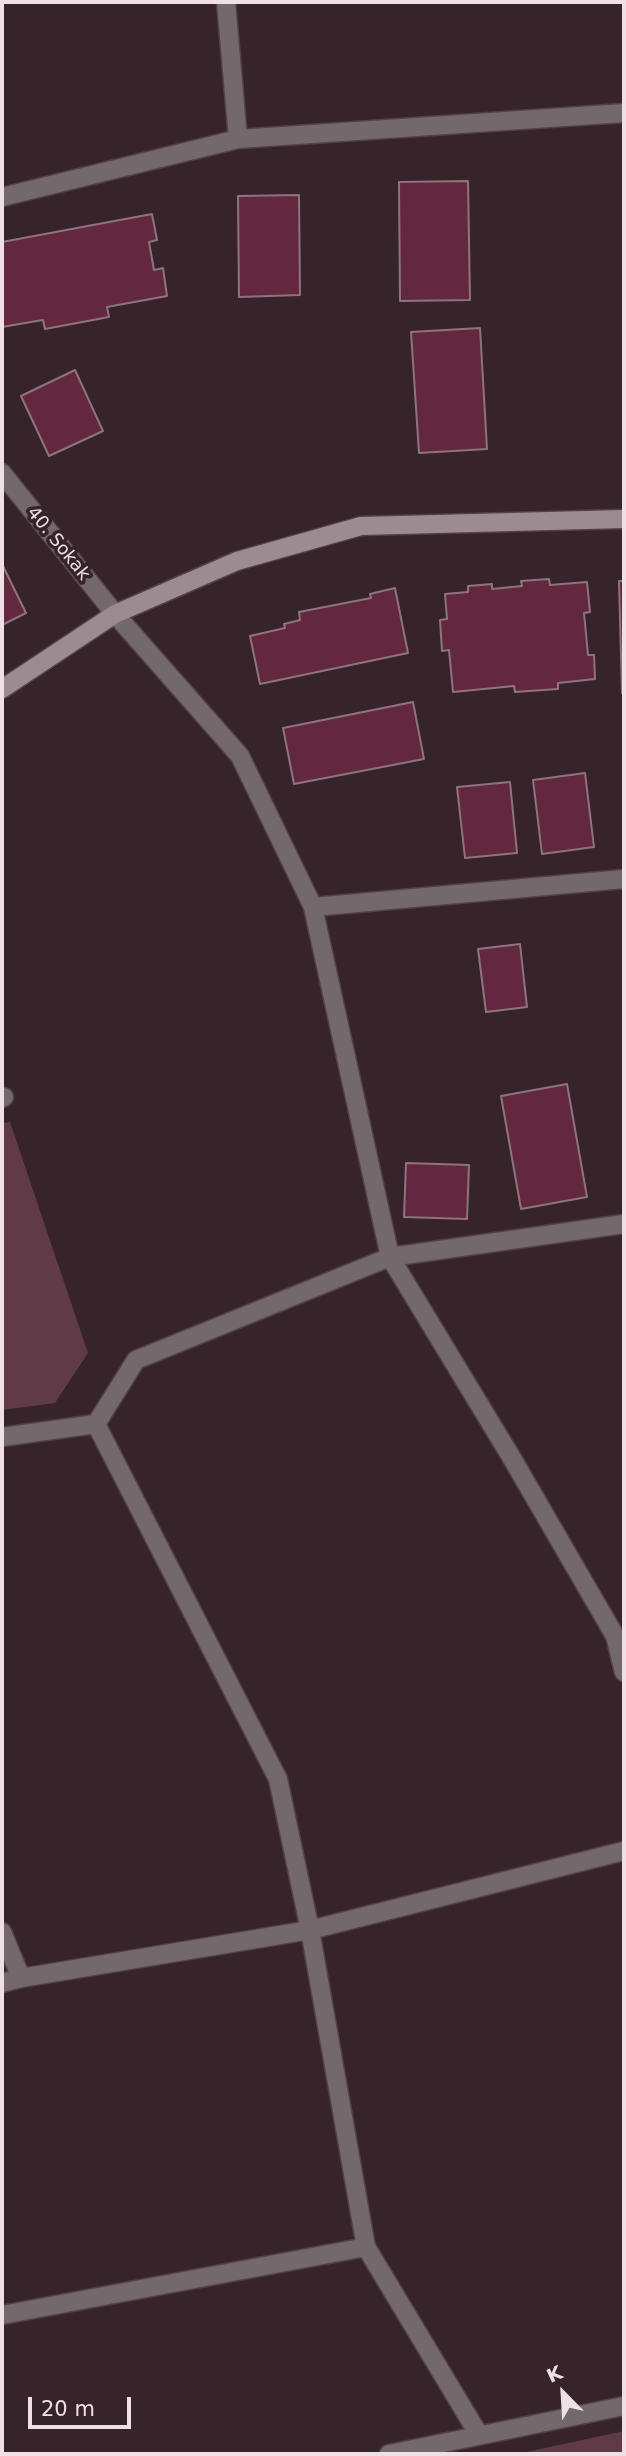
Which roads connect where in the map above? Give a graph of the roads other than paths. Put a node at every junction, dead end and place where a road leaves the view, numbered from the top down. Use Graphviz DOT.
graph roads {
  1 [pos="226,2"];
  2 [pos="624,113"];
  3 [pos="238,139"];
  4 [pos="2,197"];
  5 [pos="2,473"];
  6 [pos="624,519"];
  7 [pos="115,614"];
  8 [pos="2,689"];
  9 [pos="624,879"];
  10 [pos="313,907"];
  11 [pos="624,1224"];
  12 [pos="390,1257"];
  13 [pos="96,1423"];
  14 [pos="2,1437"];
  15 [pos="624,1672"];
  16 [pos="624,1851"];
  17 [pos="310,1930"];
  18 [pos="2,1932"];
  19 [pos="21,1978"];
  20 [pos="2,1983"];
  21 [pos="366,2247"];
  22 [pos="2,2315"];
  23 [pos="624,2406"];
  24 [pos="479,2435"];
  25 [pos="389,2454"];
  1 -- 3 [label="street"];
  2 -- 3 [label="street"];
  3 -- 4 [label="street"];
  5 -- 7 [label="street, 40. Sokak"];
  6 -- 7 [label="street"];
  7 -- 8 [label="street"];
  7 -- 10 [label="street, 40. Sokak"];
  9 -- 10 [label="street"];
  10 -- 12 [label="street, 40. Sokak"];
  11 -- 12 [label="street"];
  12 -- 13 [label="street"];
  12 -- 15 [label="street, 40. Sokak"];
  13 -- 14 [label="street"];
  13 -- 17 [label="street"];
  16 -- 17 [label="street"];
  17 -- 19 [label="street"];
  17 -- 21 [label="street"];
  18 -- 19 [label="street"];
  19 -- 20 [label="street"];
  21 -- 22 [label="street"];
  21 -- 24 [label="street"];
  23 -- 24 [label="street"];
  24 -- 25 [label="street"];
}
